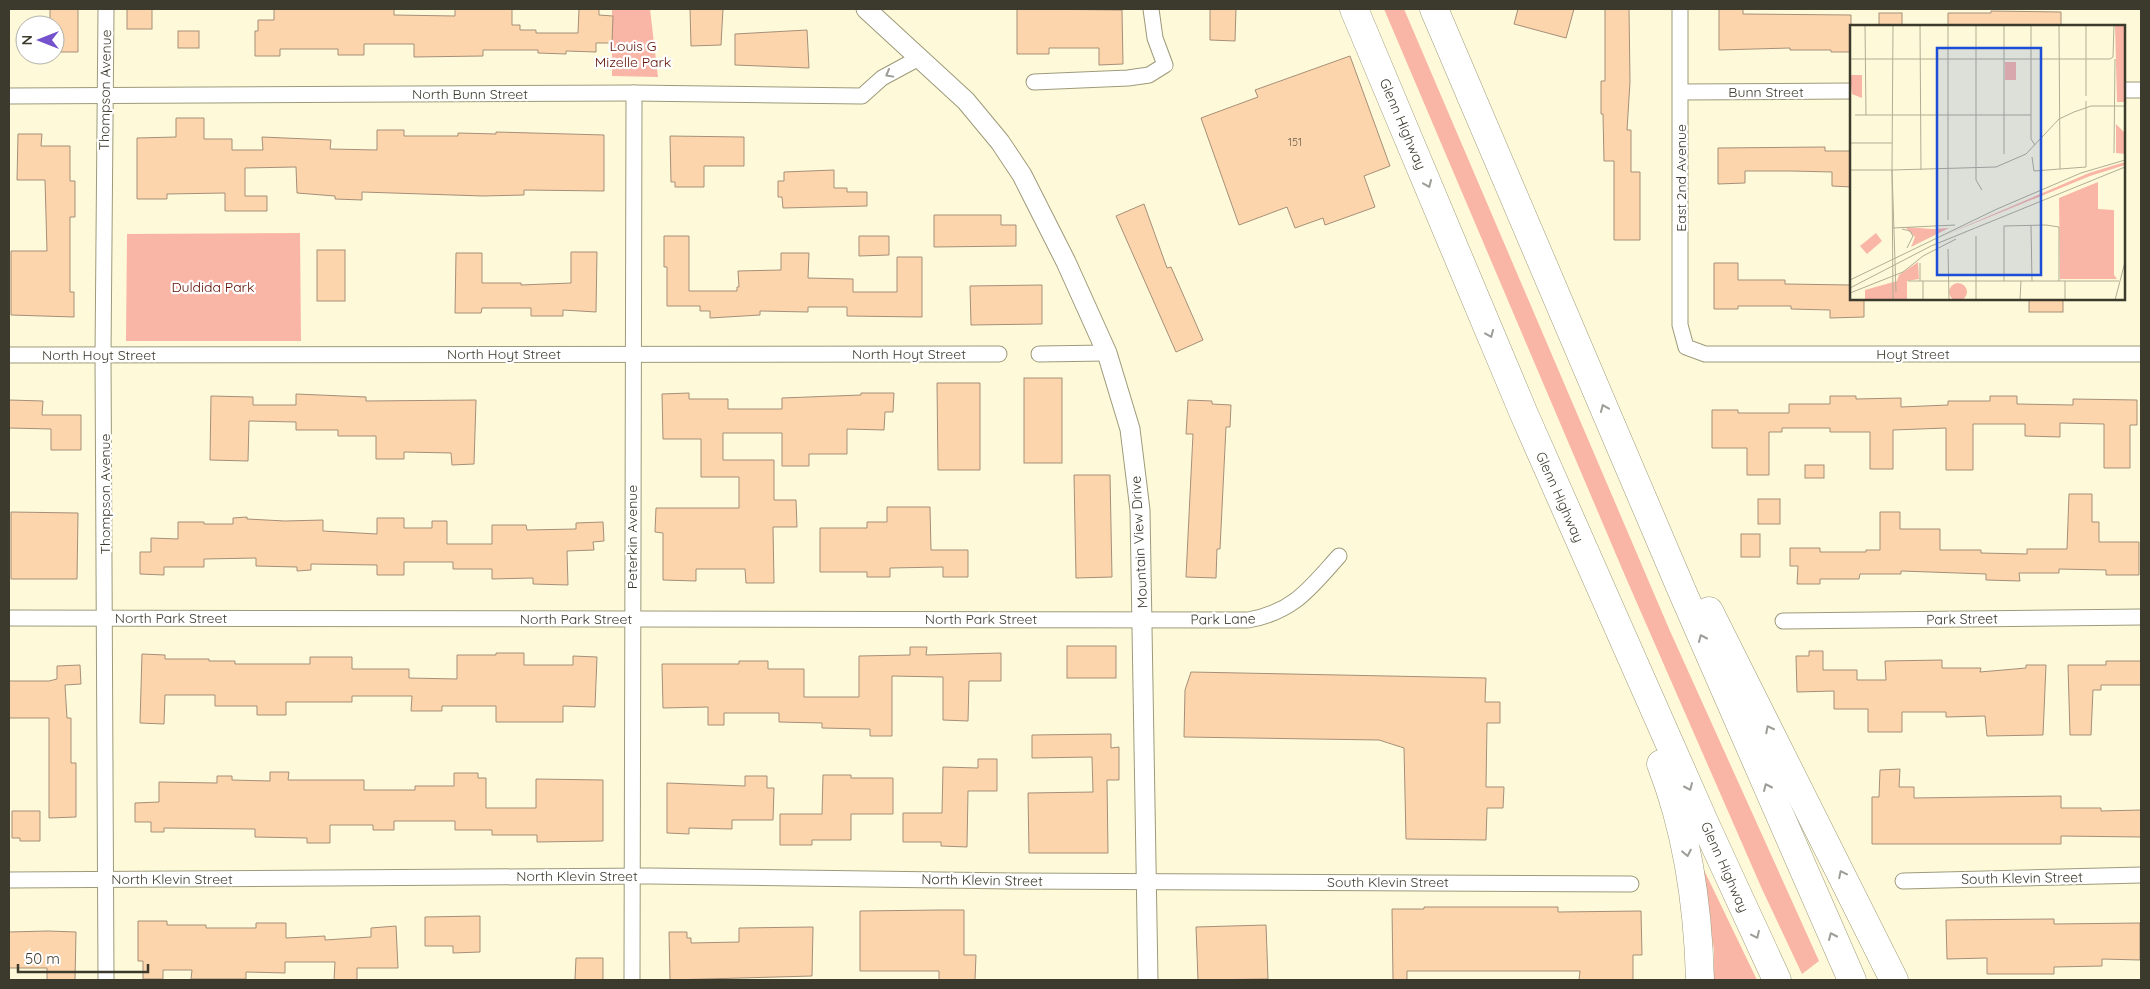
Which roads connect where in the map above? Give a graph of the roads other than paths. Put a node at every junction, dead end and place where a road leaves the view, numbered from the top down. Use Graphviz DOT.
graph roads {
  1 [pos="106,9"];
  2 [pos="866,9"];
  3 [pos="1151,9"];
  4 [pos="1354,9"];
  5 [pos="1434,9"];
  6 [pos="1680,9"];
  7 [pos="919,58"];
  8 [pos="1034,82"];
  9 [pos="2125,90"];
  10 [pos="2141,90"];
  11 [pos="1850,91"];
  12 [pos="1681,92"];
  13 [pos="634,93"];
  14 [pos="9,96"];
  15 [pos="104,96"];
  16 [pos="1686,347"];
  17 [pos="1107,353"];
  18 [pos="632,354"];
  19 [pos="1000,354"];
  20 [pos="1039,354"];
  21 [pos="2141,354"];
  22 [pos="9,355"];
  23 [pos="104,355"];
  24 [pos="1524,414"];
  25 [pos="1620,446"];
  26 [pos="1339,556"];
  27 [pos="2141,617"];
  28 [pos="9,618"];
  29 [pos="105,618"];
  30 [pos="632,619"];
  31 [pos="1143,619"];
  32 [pos="1783,621"];
  33 [pos="2141,875"];
  34 [pos="632,876"];
  35 [pos="105,879"];
  36 [pos="9,880"];
  37 [pos="1146,880"];
  38 [pos="1903,881"];
  39 [pos="1631,884"];
  40 [pos="106,980"];
  41 [pos="632,980"];
  42 [pos="1148,980"];
  43 [pos="1700,980"];
  44 [pos="1777,980"];
  45 [pos="1852,980"];
  46 [pos="1894,980"];
  1 -- 15 [label="street, Thompson Avenue"];
  2 -- 7 [label="street, Mountain View Drive"];
  3 -- 8 [label="street"];
  4 -- 24 [label="highway, Glenn Highway, one-way"];
  25 -- 5 [label="highway, one-way"];
  6 -- 12 [label="street, East 2nd Avenue"];
  7 -- 13 [label="street, North Bunn Street, one-way"];
  7 -- 17 [label="street, Mountain View Drive"];
  9 -- 10 [label="street"];
  11 -- 12 [label="street, Bunn Street"];
  12 -- 16 [label="street, East 2nd Avenue"];
  13 -- 15 [label="street, North Bunn Street"];
  13 -- 18 [label="street, Peterkin Avenue"];
  14 -- 15 [label="street, North Bunn Street"];
  15 -- 23 [label="street, Thompson Avenue"];
  16 -- 21 [label="street, Hoyt Street"];
  17 -- 20 [label="street"];
  17 -- 31 [label="street, Mountain View Drive"];
  18 -- 19 [label="street, North Hoyt Street"];
  18 -- 23 [label="street, North Hoyt Street"];
  18 -- 30 [label="street, Peterkin Avenue"];
  22 -- 23 [label="street, North Hoyt Street"];
  23 -- 29 [label="street, Thompson Avenue"];
  24 -- 43 [label="highway, one-way"];
  24 -- 44 [label="highway, Glenn Highway, one-way"];
  45 -- 25 [label="highway, one-way"];
  46 -- 25 [label="highway, one-way"];
  26 -- 31 [label="street, Park Lane"];
  27 -- 32 [label="street, Park Street"];
  28 -- 29 [label="street, North Park Street"];
  29 -- 30 [label="street, North Park Street"];
  29 -- 35 [label="street, Thompson Avenue"];
  30 -- 31 [label="street, North Park Street"];
  30 -- 34 [label="street, Peterkin Avenue"];
  31 -- 37 [label="street, Mountain View Drive"];
  33 -- 38 [label="street, South Klevin Street"];
  34 -- 35 [label="street, North Klevin Street"];
  34 -- 37 [label="street, North Klevin Street"];
  34 -- 41 [label="street, Peterkin Avenue"];
  35 -- 36 [label="street, North Klevin Street"];
  35 -- 40 [label="street, Thompson Avenue"];
  37 -- 39 [label="street, South Klevin Street"];
  37 -- 42 [label="street, Mountain View Drive"];
}
